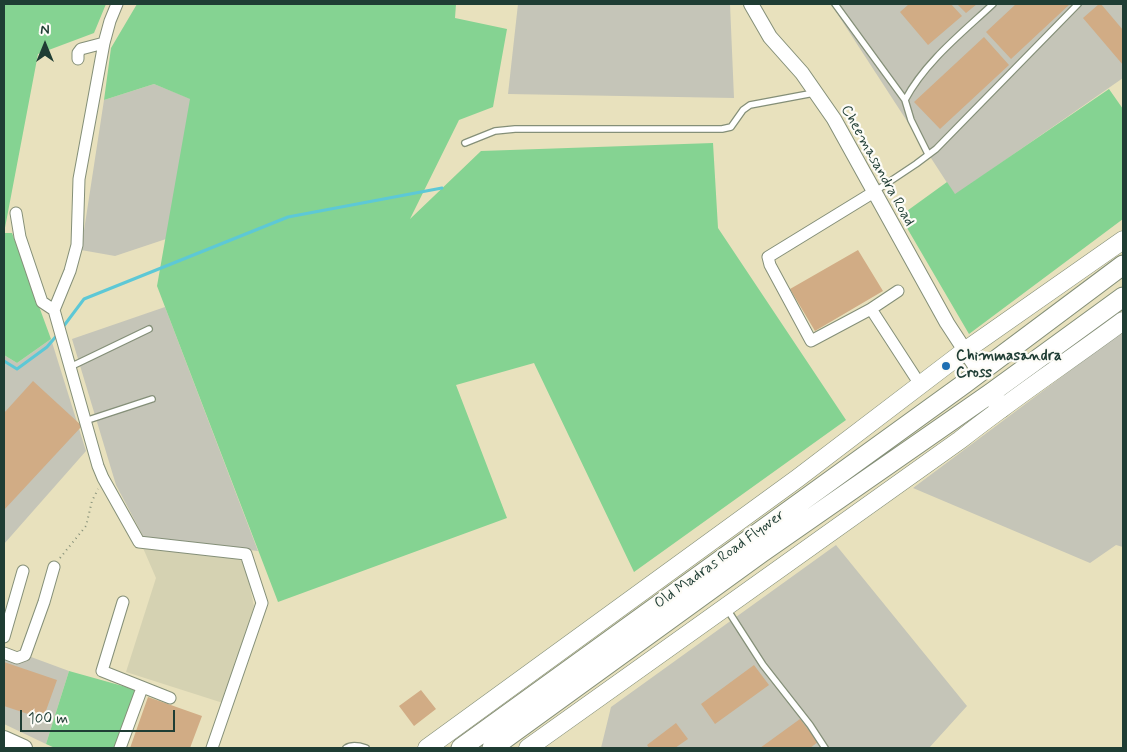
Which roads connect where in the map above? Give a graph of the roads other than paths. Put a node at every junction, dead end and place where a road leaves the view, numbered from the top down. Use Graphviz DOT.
graph roads {
  1 [pos="117,4"];
  2 [pos="750,4"];
  3 [pos="835,4"];
  4 [pos="992,4"];
  5 [pos="1078,4"];
  6 [pos="104,43"];
  7 [pos="78,59"];
  8 [pos="816,93"];
  9 [pos="905,100"];
  10 [pos="466,143"];
  11 [pos="928,154"];
  12 [pos="874,192"];
  13 [pos="16,213"];
  14 [pos="1123,240"];
  15 [pos="1123,265"];
  16 [pos="898,292"];
  17 [pos="1123,297"];
  18 [pos="871,309"];
  19 [pos="54,310"];
  20 [pos="1123,321"];
  21 [pos="149,329"];
  22 [pos="966,350"];
  23 [pos="69,368"];
  24 [pos="979,372"];
  25 [pos="921,386"];
  26 [pos="152,399"];
  27 [pos="996,400"];
  28 [pos="85,421"];
  29 [pos="54,567"];
  30 [pos="23,571"];
  31 [pos="123,602"];
  32 [pos="725,607"];
  33 [pos="4,637"];
  34 [pos="609,652"];
  35 [pos="4,653"];
  36 [pos="142,688"];
  37 [pos="170,698"];
  38 [pos="4,738"];
  39 [pos="24,748"];
  40 [pos="120,748"];
  41 [pos="212,748"];
  42 [pos="346,748"];
  43 [pos="366,748"];
  44 [pos="427,748"];
  45 [pos="461,748"];
  46 [pos="492,748"];
  47 [pos="528,748"];
  48 [pos="825,748"];
  1 -- 6 [label="street"];
  2 -- 8 [label="street, Cheemasandra Road"];
  3 -- 9 [label="lane"];
  4 -- 9 [label="lane"];
  5 -- 11 [label="lane"];
  6 -- 7 [label="street"];
  6 -- 19 [label="street"];
  8 -- 10 [label="lane"];
  8 -- 12 [label="street, Cheemasandra Road"];
  9 -- 11 [label="lane"];
  11 -- 12 [label="lane"];
  12 -- 18 [label="street"];
  12 -- 22 [label="street, Cheemasandra Road"];
  13 -- 19 [label="street"];
  14 -- 22 [label="main road"];
  15 -- 24 [label="highway, Old Madras Road Flyover"];
  16 -- 18 [label="street"];
  17 -- 27 [label="highway, Old Madras Road Flyover"];
  18 -- 25 [label="street"];
  19 -- 23 [label="street"];
  20 -- 27 [label="main road"];
  21 -- 23 [label="lane"];
  22 -- 24 [label="street, Cheemasandra Road"];
  22 -- 25 [label="main road"];
  23 -- 28 [label="street"];
  24 -- 34 [label="highway, Old Madras Road Flyover"];
  25 -- 44 [label="main road"];
  26 -- 28 [label="lane"];
  27 -- 32 [label="main road"];
  27 -- 34 [label="highway, Old Madras Road Flyover"];
  28 -- 41 [label="street"];
  29 -- 35 [label="street"];
  30 -- 33 [label="street"];
  31 -- 36 [label="street"];
  32 -- 47 [label="main road"];
  32 -- 48 [label="lane"];
  34 -- 45 [label="highway, Old Madras Road Flyover"];
  34 -- 46 [label="highway, Old Madras Road Flyover"];
  36 -- 37 [label="street"];
  36 -- 40 [label="street"];
  38 -- 39 [label="main road"];
  42 -- 43 [label="lane"];
}
